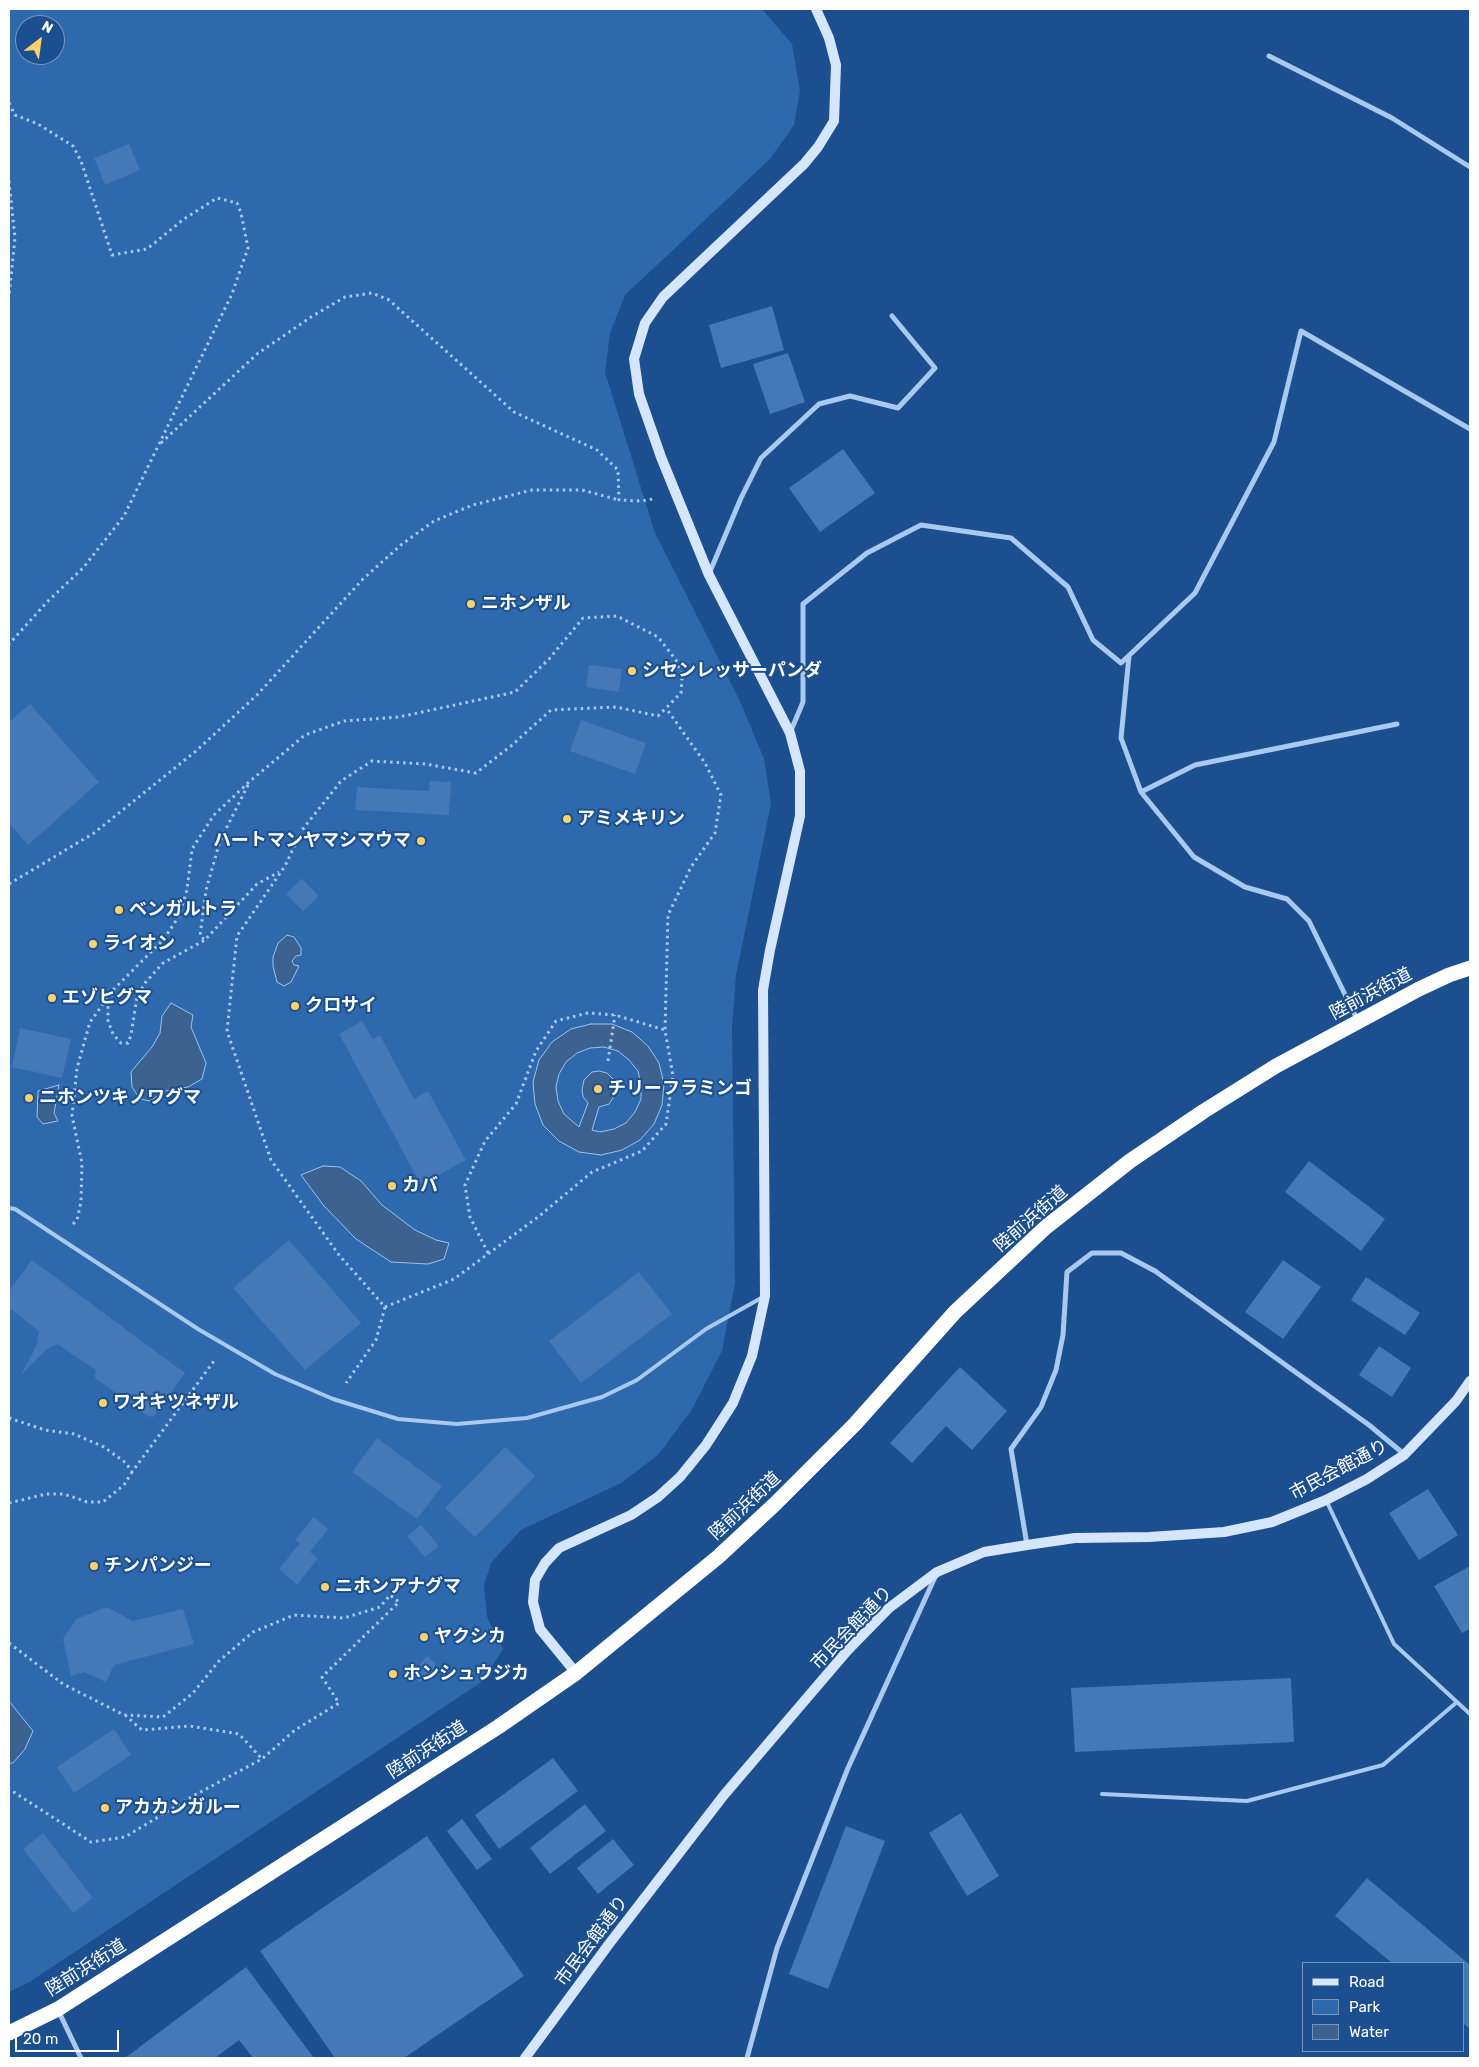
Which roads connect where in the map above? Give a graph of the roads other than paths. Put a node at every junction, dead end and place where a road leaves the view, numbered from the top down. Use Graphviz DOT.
graph roads {
  1 [pos="816,9"];
  2 [pos="1269,56"];
  3 [pos="1470,167"];
  4 [pos="892,316"];
  5 [pos="1470,429"];
  6 [pos="709,575"];
  7 [pos="1129,656"];
  8 [pos="1397,724"];
  9 [pos="790,733"];
  10 [pos="1141,792"];
  11 [pos="1470,968"];
  12 [pos="1358,1021"];
  13 [pos="9,1208"];
  14 [pos="765,1296"];
  15 [pos="1470,1381"];
  16 [pos="1404,1455"];
  17 [pos="1326,1500"];
  18 [pos="1027,1545"];
  19 [pos="937,1572"];
  20 [pos="576,1673"];
  21 [pos="1457,1702"];
  22 [pos="1470,1714"];
  23 [pos="1102,1794"];
  24 [pos="58,2009"];
  25 [pos="9,2033"];
  26 [pos="82,2058"];
  27 [pos="526,2058"];
  28 [pos="747,2058"];
  1 -- 6 [label="street"];
  2 -- 3 [label="street"];
  4 -- 6 [label="street"];
  5 -- 7 [label="street"];
  6 -- 9 [label="street"];
  7 -- 9 [label="street"];
  7 -- 10 [label="street"];
  8 -- 10 [label="street"];
  9 -- 14 [label="street"];
  10 -- 12 [label="street"];
  11 -- 12 [label="highway, 陸前浜街道"];
  12 -- 20 [label="highway, 陸前浜街道"];
  13 -- 14 [label="lane"];
  14 -- 20 [label="street"];
  15 -- 16 [label="street, 市民会館通り"];
  16 -- 17 [label="street, 市民会館通り"];
  16 -- 18 [label="street"];
  17 -- 18 [label="street, 市民会館通り"];
  17 -- 21 [label="lane"];
  18 -- 19 [label="street, 市民会館通り"];
  19 -- 27 [label="street, 市民会館通り"];
  19 -- 28 [label="street"];
  20 -- 24 [label="highway, 陸前浜街道"];
  21 -- 22 [label="lane"];
  21 -- 23 [label="lane"];
  24 -- 25 [label="highway, 陸前浜街道"];
  24 -- 26 [label="street"];
}
